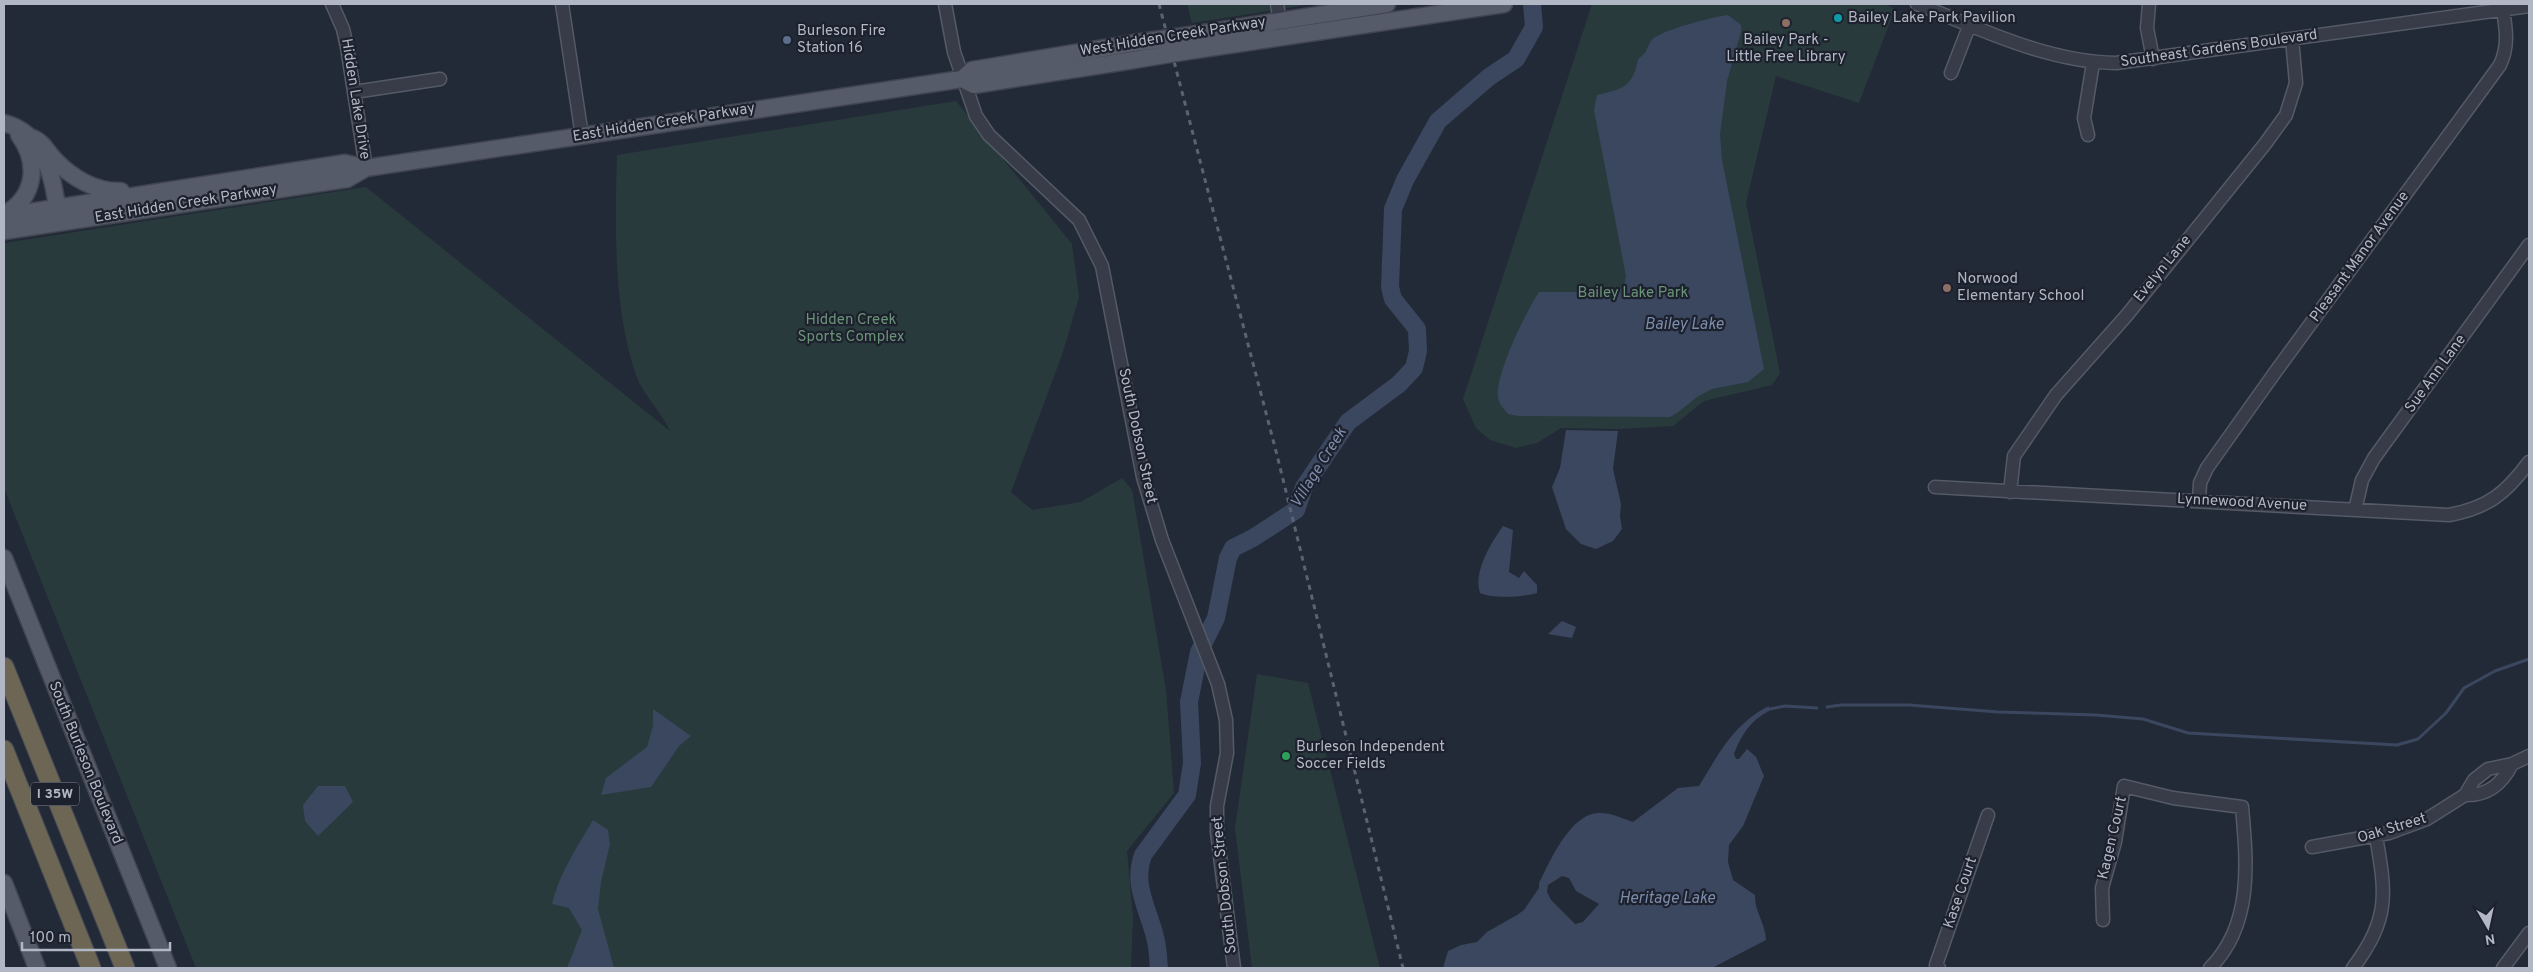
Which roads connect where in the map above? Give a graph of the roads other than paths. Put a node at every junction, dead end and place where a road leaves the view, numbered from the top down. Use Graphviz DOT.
graph roads {
  1 [pos="332,4"];
  2 [pos="562,4"];
  3 [pos="945,4"];
  4 [pos="1387,4"];
  5 [pos="1504,4"];
  6 [pos="1917,4"];
  7 [pos="2149,4"];
  8 [pos="2529,6"];
  9 [pos="2503,9"];
  10 [pos="1278,12"];
  11 [pos="1970,24"];
  12 [pos="1282,37"];
  13 [pos="2292,39"];
  14 [pos="1193,42"];
  15 [pos="2152,60"];
  16 [pos="2093,63"];
  17 [pos="1951,73"];
  18 [pos="440,79"];
  19 [pos="962,79"];
  20 [pos="354,92"];
  21 [pos="7,123"];
  22 [pos="2088,135"];
  23 [pos="582,136"];
  24 [pos="32,138"];
  25 [pos="366,168"];
  26 [pos="159,190"];
  27 [pos="4,215"];
  28 [pos="59,215"];
  29 [pos="4,231"];
  30 [pos="2529,245"];
  31 [pos="2529,462"];
  32 [pos="1935,487"];
  33 [pos="2010,492"];
  34 [pos="2199,501"];
  35 [pos="2355,510"];
  36 [pos="4,558"];
  37 [pos="4,668"];
  38 [pos="4,750"];
  39 [pos="2529,756"];
  40 [pos="2512,764"];
  41 [pos="2465,795"];
  42 [pos="1988,815"];
  43 [pos="2376,836"];
  44 [pos="2312,847"];
  45 [pos="4,883"];
  46 [pos="2103,920"];
  47 [pos="2529,933"];
  48 [pos="37,968"];
  49 [pos="91,968"];
  50 [pos="125,968"];
  51 [pos="168,968"];
  52 [pos="1234,968"];
  53 [pos="1939,968"];
  54 [pos="2210,968"];
  55 [pos="2353,968"];
  56 [pos="2503,968"];
  1 -- 20 [label="street, Hidden Lake Drive"];
  2 -- 23 [label="street"];
  3 -- 19 [label="street, South Dobson Street"];
  4 -- 10 [label="main road, West Hidden Creek Parkway"];
  5 -- 12 [label="main road, West Hidden Creek Parkway"];
  6 -- 11 [label="street, Southeast Gardens Boulevard"];
  7 -- 15 [label="street"];
  8 -- 9 [label="street, Southeast Gardens Boulevard"];
  9 -- 13 [label="street, Southeast Gardens Boulevard"];
  9 -- 34 [label="street, Pleasant Manor Avenue"];
  10 -- 12 [label="street"];
  10 -- 14 [label="main road, West Hidden Creek Parkway"];
  11 -- 16 [label="street, Southeast Gardens Boulevard"];
  11 -- 17 [label="street"];
  12 -- 14 [label="main road, West Hidden Creek Parkway"];
  13 -- 15 [label="street, Southeast Gardens Boulevard"];
  13 -- 33 [label="street, Evelyn Lane"];
  14 -- 19 [label="main road, West Hidden Creek Parkway, bridge"];
  14 -- 19 [label="main road, West Hidden Creek Parkway, bridge"];
  15 -- 16 [label="street, Southeast Gardens Boulevard"];
  16 -- 22 [label="street"];
  18 -- 20 [label="street"];
  19 -- 23 [label="main road, East Hidden Creek Parkway"];
  19 -- 52 [label="street, South Dobson Street"];
  20 -- 25 [label="street, Hidden Lake Drive"];
  21 -- 24 [label="main road"];
  21 -- 27 [label="main road"];
  23 -- 25 [label="main road, East Hidden Creek Parkway"];
  24 -- 26 [label="main road"];
  24 -- 28 [label="main road"];
  25 -- 26 [label="main road, East Hidden Creek Parkway"];
  25 -- 28 [label="main road, East Hidden Creek Parkway"];
  26 -- 28 [label="main road, East Hidden Creek Parkway"];
  27 -- 28 [label="main road, East Hidden Creek Parkway"];
  28 -- 29 [label="main road, East Hidden Creek Parkway"];
  30 -- 35 [label="street, Sue Ann Lane"];
  31 -- 35 [label="street, Lynnewood Avenue"];
  32 -- 33 [label="street, Lynnewood Avenue"];
  33 -- 34 [label="street, Lynnewood Avenue"];
  34 -- 35 [label="street, Lynnewood Avenue"];
  36 -- 51 [label="main road, South Burleson Boulevard"];
  37 -- 50 [label="highway, I 35W"];
  38 -- 49 [label="highway, I 35W"];
  39 -- 40 [label="street, Oak Street"];
  40 -- 41 [label="street, Oak Street"];
  40 -- 41 [label="street, Oak Street"];
  41 -- 43 [label="street, Oak Street"];
  42 -- 53 [label="street, Kase Court"];
  43 -- 44 [label="street, Oak Street"];
  43 -- 55 [label="street"];
  45 -- 48 [label="main road"];
  46 -- 54 [label="street, Kagen Court"];
  47 -- 56 [label="street"];
}
